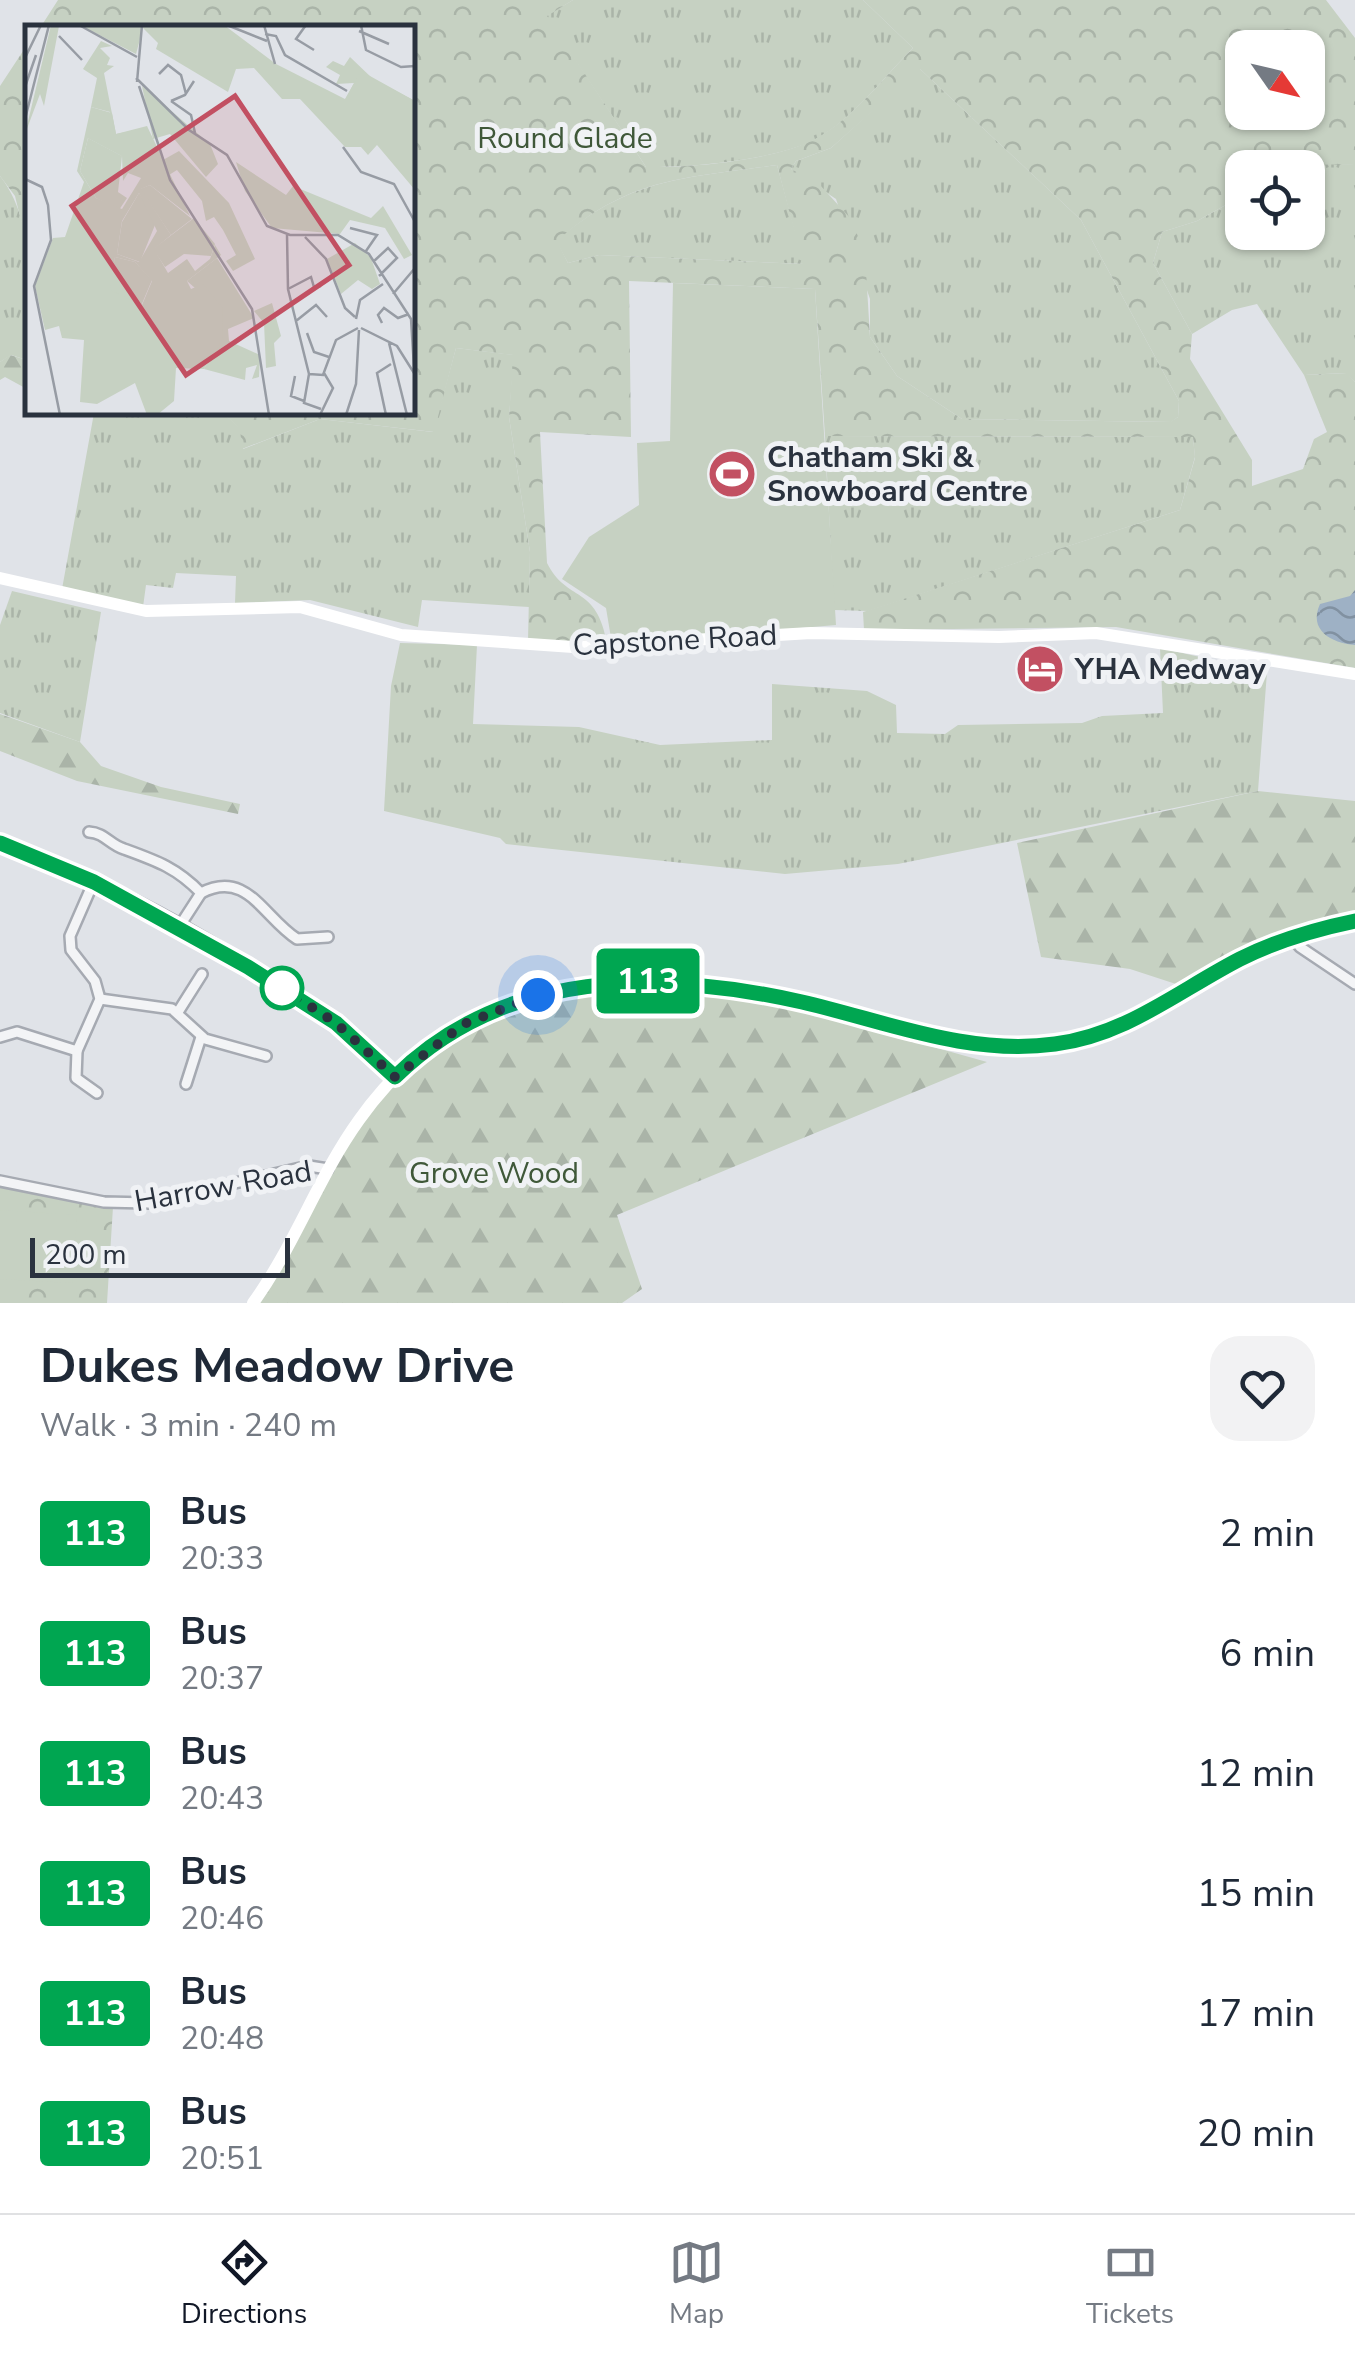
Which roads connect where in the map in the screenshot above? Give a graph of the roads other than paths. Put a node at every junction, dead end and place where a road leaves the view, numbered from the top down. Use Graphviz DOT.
graph roads {
  1 [pos="0,578"];
  2 [pos="1355,674"];
  3 [pos="110,822"];
  4 [pos="89,832"];
  5 [pos="102,833"];
  6 [pos="0,843"];
  7 [pos="94,882"];
  8 [pos="201,893"];
  9 [pos="1355,921"];
  10 [pos="178,927"];
  11 [pos="328,937"];
  12 [pos="1293,938"];
  13 [pos="202,974"];
  14 [pos="1355,984"];
  15 [pos="100,999"];
  16 [pos="178,1012"];
  17 [pos="201,1037"];
  18 [pos="0,1038"];
  19 [pos="77,1051"];
  20 [pos="266,1056"];
  21 [pos="395,1077"];
  22 [pos="186,1084"];
  23 [pos="97,1093"];
  24 [pos="328,1170"];
  25 [pos="0,1182"];
  26 [pos="254,1303"];
  1 -- 2 [label="street, Capstone Road"];
  3 -- 5 [label="street"];
  4 -- 5 [label="street"];
  5 -- 8 [label="street"];
  6 -- 7 [label="street"];
  7 -- 10 [label="street"];
  7 -- 15 [label="street"];
  8 -- 10 [label="street"];
  8 -- 11 [label="street"];
  9 -- 12 [label="street"];
  10 -- 21 [label="street"];
  12 -- 14 [label="street"];
  12 -- 21 [label="street"];
  13 -- 16 [label="street"];
  15 -- 16 [label="street"];
  15 -- 19 [label="street"];
  16 -- 17 [label="street"];
  17 -- 20 [label="street"];
  17 -- 22 [label="street"];
  18 -- 19 [label="street"];
  19 -- 23 [label="street"];
  21 -- 24 [label="street"];
  24 -- 25 [label="street, Harrow Road"];
  24 -- 26 [label="street"];
}
